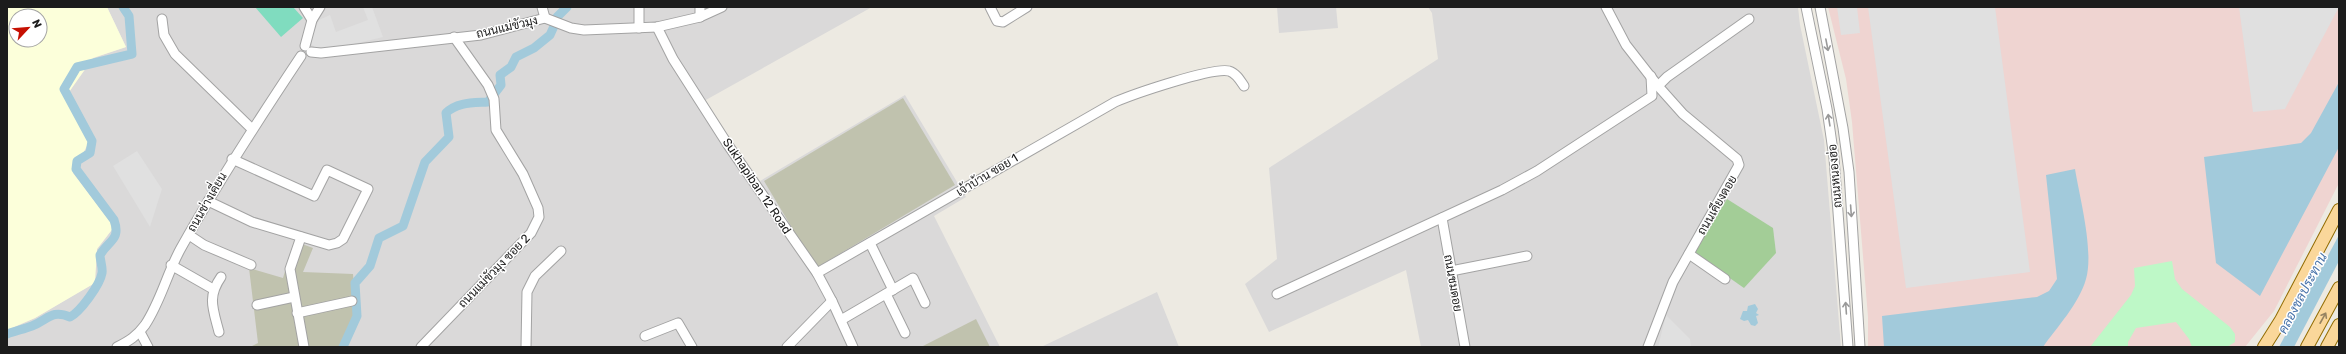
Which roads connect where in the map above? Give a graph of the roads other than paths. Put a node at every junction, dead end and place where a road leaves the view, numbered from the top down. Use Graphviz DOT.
graph roads {
  1 [pos="304,7"];
  2 [pos="320,7"];
  3 [pos="542,7"];
  4 [pos="639,7"];
  5 [pos="700,7"];
  6 [pos="722,7"];
  7 [pos="990,7"];
  8 [pos="1026,7"];
  9 [pos="1606,7"];
  10 [pos="1806,7"];
  11 [pos="1820,7"];
  12 [pos="700,17"];
  13 [pos="545,18"];
  14 [pos="162,19"];
  15 [pos="1749,19"];
  16 [pos="312,20"];
  17 [pos="657,27"];
  18 [pos="639,28"];
  19 [pos="454,37"];
  20 [pos="308,49"];
  21 [pos="301,56"];
  22 [pos="1651,76"];
  23 [pos="1244,86"];
  24 [pos="1658,86"];
  25 [pos="252,129"];
  26 [pos="232,159"];
  27 [pos="1849,172"];
  28 [pos="1836,173"];
  29 [pos="208,201"];
  30 [pos="2339,210"];
  31 [pos="1442,218"];
  32 [pos="188,235"];
  33 [pos="301,237"];
  34 [pos="870,243"];
  35 [pos="561,252"];
  36 [pos="1689,254"];
  37 [pos="1527,256"];
  38 [pos="171,265"];
  39 [pos="251,265"];
  40 [pos="1451,271"];
  41 [pos="817,273"];
  42 [pos="221,277"];
  43 [pos="1725,279"];
  44 [pos="2339,288"];
  45 [pos="213,289"];
  46 [pos="890,292"];
  47 [pos="1277,294"];
  48 [pos="294,297"];
  49 [pos="352,301"];
  50 [pos="832,301"];
  51 [pos="925,303"];
  52 [pos="257,305"];
  53 [pos="297,313"];
  54 [pos="841,320"];
  55 [pos="2339,325"];
  56 [pos="140,332"];
  57 [pos="219,332"];
  58 [pos="905,333"];
  59 [pos="645,336"];
  60 [pos="117,347"];
  61 [pos="148,347"];
  62 [pos="304,347"];
  63 [pos="421,347"];
  64 [pos="526,347"];
  65 [pos="692,347"];
  66 [pos="787,347"];
  67 [pos="853,347"];
  68 [pos="1465,347"];
  69 [pos="1648,347"];
  70 [pos="1848,347"];
  71 [pos="1860,347"];
  72 [pos="2264,347"];
  73 [pos="2307,347"];
  74 [pos="2327,347"];
  1 -- 16 [label="street"];
  2 -- 16 [label="street"];
  3 -- 13 [label="street"];
  4 -- 18 [label="street"];
  5 -- 12 [label="street"];
  6 -- 12 [label="street, ถนนแม่ขัวมุง"];
  7 -- 8 [label="street"];
  9 -- 22 [label="street, ถนนเคียงดอย"];
  28 -- 10 [label="street, ถนนหนองฮ่อ, one-way"];
  11 -- 27 [label="street, ถนนหนองฮ่อ, one-way"];
  12 -- 17 [label="street, ถนนแม่ขัวมุง"];
  13 -- 18 [label="street, ถนนแม่ขัวมุง"];
  13 -- 19 [label="street, ถนนแม่ขัวมุง"];
  14 -- 25 [label="street"];
  15 -- 24 [label="street"];
  16 -- 20 [label="street"];
  17 -- 18 [label="street, ถนนแม่ขัวมุง"];
  17 -- 41 [label="street, Sukhapiban 12 Road"];
  19 -- 20 [label="street, ถนนแม่ขัวมุง"];
  19 -- 63 [label="street, ถนนแม่ขัวมุง ซอย 2"];
  20 -- 21 [label="street, ถนนแม่ขัวมุง"];
  21 -- 25 [label="street, ถนนช่างเคี่ยน"];
  22 -- 24 [label="street, ถนนเคียงดอย"];
  22 -- 31 [label="street"];
  23 -- 34 [label="street, เจ้าบ้าน ซอย 1"];
  24 -- 36 [label="street, ถนนเคียงดอย"];
  25 -- 26 [label="street, ถนนช่างเคี่ยน"];
  26 -- 29 [label="street, ถนนช่างเคี่ยน"];
  26 -- 33 [label="street"];
  27 -- 28 [label="street"];
  27 -- 71 [label="street, ถนนหนองฮ่อ, one-way"];
  70 -- 28 [label="street, ถนนหนองฮ่อ, one-way"];
  29 -- 32 [label="street, ถนนช่างเคี่ยน"];
  29 -- 33 [label="street"];
  30 -- 72 [label="main road"];
  31 -- 40 [label="street, ถนนชมดอย"];
  31 -- 47 [label="street"];
  32 -- 38 [label="street, ถนนช่างเคี่ยน"];
  32 -- 39 [label="street"];
  33 -- 48 [label="street"];
  34 -- 41 [label="street, เจ้าบ้าน ซอย 1"];
  34 -- 46 [label="street"];
  35 -- 64 [label="street"];
  36 -- 43 [label="street"];
  36 -- 69 [label="street, ถนนเคียงดอย"];
  37 -- 40 [label="street"];
  38 -- 45 [label="street"];
  38 -- 56 [label="street, ถนนช่างเคี่ยน"];
  40 -- 68 [label="street, ถนนชมดอย"];
  41 -- 50 [label="street, Sukhapiban 12 Road"];
  42 -- 45 [label="street"];
  73 -- 44 [label="main road, one-way"];
  45 -- 57 [label="street"];
  46 -- 51 [label="street"];
  46 -- 54 [label="street"];
  46 -- 58 [label="street"];
  48 -- 52 [label="street"];
  48 -- 53 [label="street"];
  49 -- 53 [label="street"];
  50 -- 54 [label="street, Sukhapiban 12 Road"];
  50 -- 66 [label="street"];
  53 -- 62 [label="street"];
  54 -- 67 [label="street, Sukhapiban 12 Road"];
  55 -- 74 [label="main road"];
  56 -- 60 [label="street, ถนนช่างเคี่ยน"];
  56 -- 61 [label="street"];
  59 -- 65 [label="street"];
}
